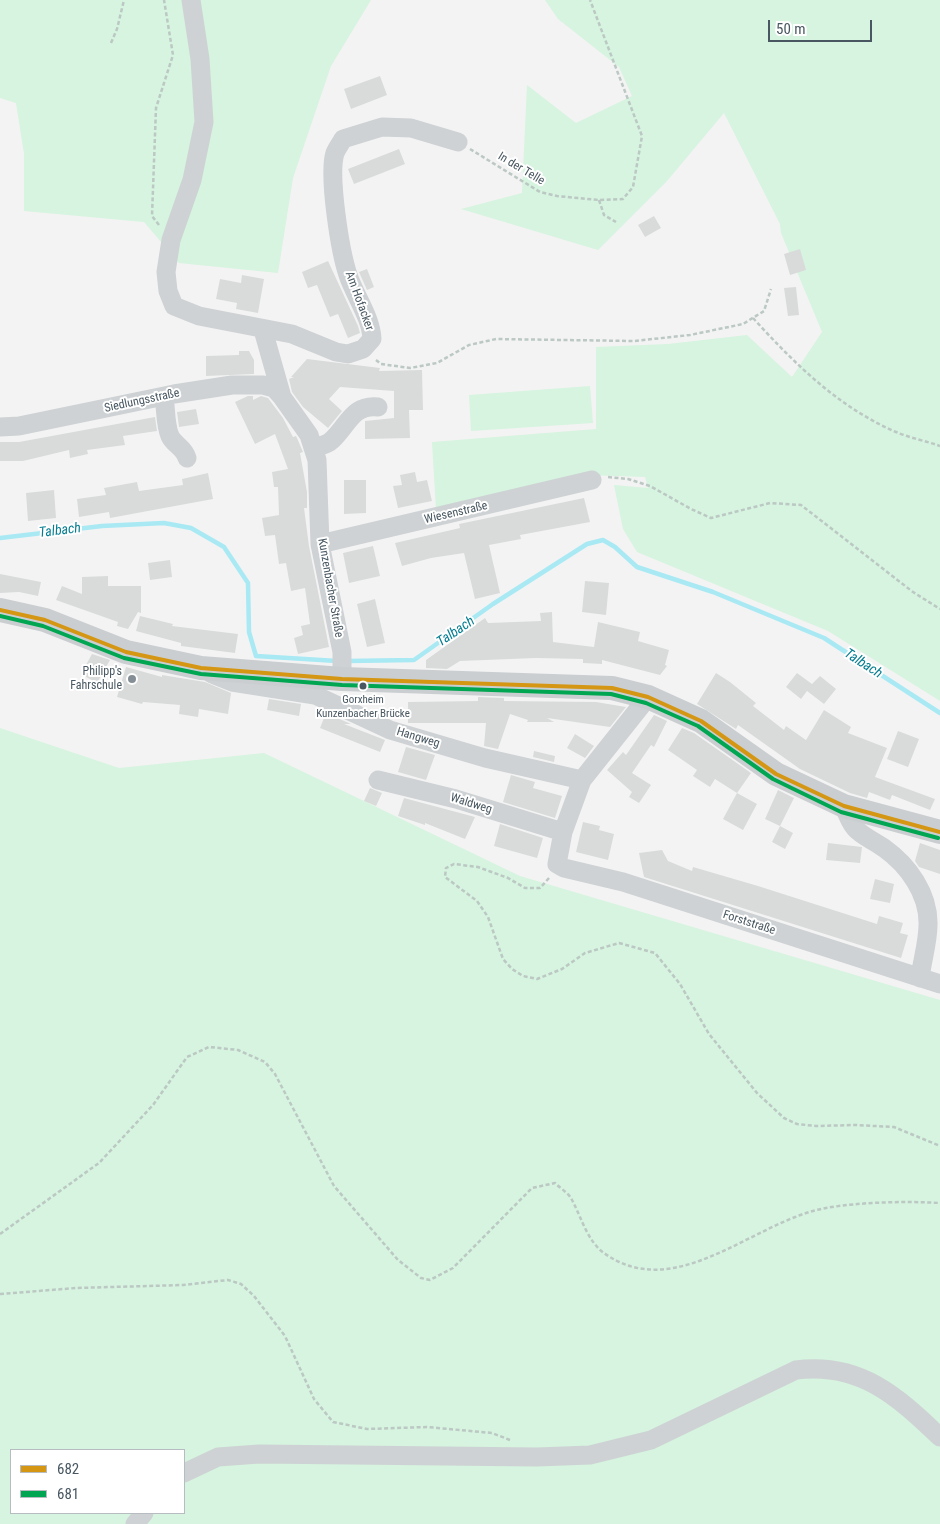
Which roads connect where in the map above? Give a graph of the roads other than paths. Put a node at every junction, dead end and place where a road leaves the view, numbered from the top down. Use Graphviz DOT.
graph roads {
  1 [pos="190,0"];
  2 [pos="458,142"];
  3 [pos="263,330"];
  4 [pos="164,396"];
  5 [pos="282,397"];
  6 [pos="378,407"];
  7 [pos="0,427"];
  8 [pos="313,448"];
  9 [pos="187,458"];
  10 [pos="592,480"];
  11 [pos="320,544"];
  12 [pos="0,610"];
  13 [pos="342,666"];
  14 [pos="201,668"];
  15 [pos="648,696"];
  16 [pos="378,780"];
  17 [pos="582,780"];
  18 [pos="844,806"];
  19 [pos="563,832"];
  20 [pos="940,832"];
  21 [pos="920,978"];
  22 [pos="940,984"];
  23 [pos="940,1437"];
  24 [pos="185,1473"];
  25 [pos="143,1514"];
  26 [pos="135,1524"];
  1 -- 3 [label="street, Am Hofacker"];
  2 -- 3 [label="street, Am Hofacker"];
  3 -- 5 [label="street, Kunzenbacher Straße"];
  4 -- 5 [label="street, Siedlungsstraße"];
  4 -- 7 [label="street, Siedlungsstraße"];
  4 -- 9 [label="street"];
  5 -- 8 [label="street, Kunzenbacher Straße"];
  6 -- 8 [label="street"];
  8 -- 11 [label="street, Kunzenbacher Straße"];
  10 -- 11 [label="street, Wiesenstraße"];
  11 -- 13 [label="street, Kunzenbacher Straße"];
  12 -- 14 [label="main road"];
  13 -- 14 [label="main road"];
  13 -- 15 [label="main road"];
  14 -- 17 [label="street, Hangweg"];
  15 -- 17 [label="street"];
  15 -- 18 [label="main road"];
  16 -- 19 [label="street, Waldweg"];
  17 -- 19 [label="street"];
  18 -- 20 [label="main road"];
  18 -- 21 [label="street"];
  19 -- 21 [label="street, Forststraße"];
  21 -- 22 [label="street, Forststraße"];
  23 -- 24 [label="street"];
  25 -- 26 [label="street"];
}
